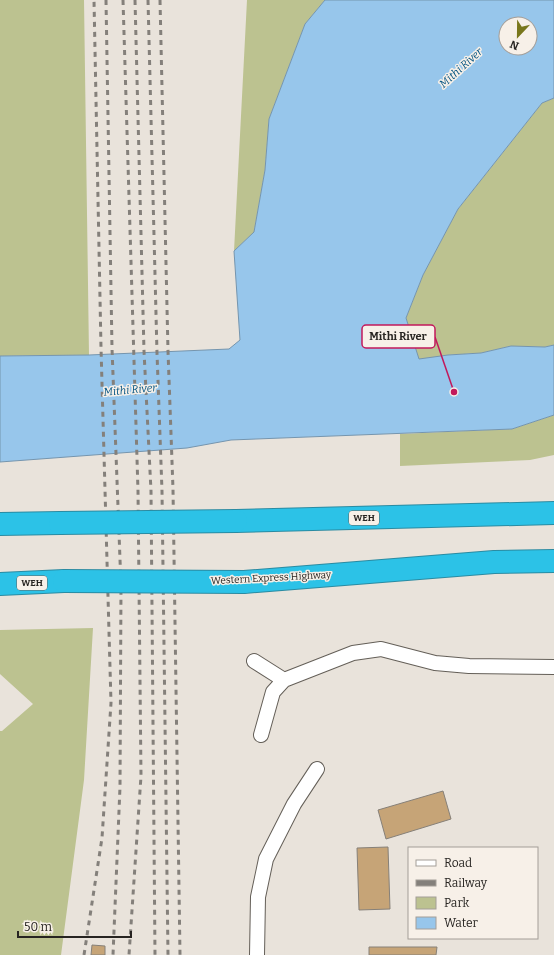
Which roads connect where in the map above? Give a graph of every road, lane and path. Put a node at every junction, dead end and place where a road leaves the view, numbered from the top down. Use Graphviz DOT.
graph roads {
  1 [pos="554,503"];
  2 [pos="554,514"];
  3 [pos="493,515"];
  4 [pos="0,524"];
  5 [pos="554,561"];
  6 [pos="494,562"];
  7 [pos="554,571"];
  8 [pos="0,584"];
  9 [pos="254,661"];
  10 [pos="554,667"];
  11 [pos="284,680"];
  12 [pos="261,735"];
  13 [pos="317,768"];
  14 [pos="257,955"];
  1 -- 3 [label="highway"];
  2 -- 3 [label="highway"];
  3 -- 4 [label="highway, WEH, bridge"];
  5 -- 6 [label="highway"];
  6 -- 7 [label="highway"];
  6 -- 8 [label="highway, Western Express Highway / WEH, bridge"];
  9 -- 11 [label="street"];
  10 -- 11 [label="street"];
  11 -- 12 [label="street"];
  13 -- 14 [label="street"];
}
